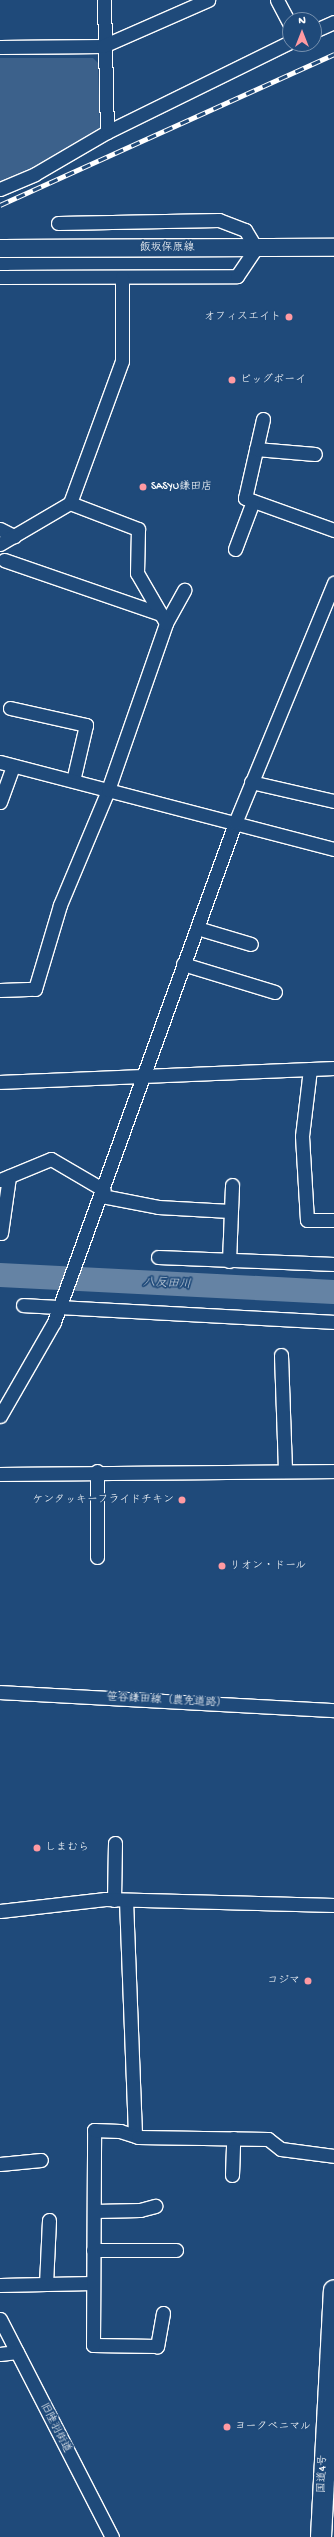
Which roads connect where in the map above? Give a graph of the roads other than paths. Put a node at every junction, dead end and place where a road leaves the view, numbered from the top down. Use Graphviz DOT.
graph roads {
  1 [pos="104,0"];
  2 [pos="208,0"];
  3 [pos="277,0"];
  4 [pos="284,12"];
  5 [pos="334,22"];
  6 [pos="322,27"];
  7 [pos="103,46"];
  8 [pos="282,46"];
  9 [pos="0,47"];
  10 [pos="106,132"];
  11 [pos="0,189"];
  12 [pos="58,223"];
  13 [pos="334,247"];
  14 [pos="0,248"];
  15 [pos="256,248"];
  16 [pos="0,277"];
  17 [pos="122,277"];
  18 [pos="263,419"];
  19 [pos="256,449"];
  20 [pos="314,454"];
  21 [pos="252,501"];
  22 [pos="70,503"];
  23 [pos="0,529"];
  24 [pos="334,530"];
  25 [pos="14,536"];
  26 [pos="0,544"];
  27 [pos="235,549"];
  28 [pos="4,560"];
  29 [pos="334,583"];
  30 [pos="184,590"];
  31 [pos="164,618"];
  32 [pos="10,708"];
  33 [pos="6,764"];
  34 [pos="72,781"];
  35 [pos="251,782"];
  36 [pos="108,790"];
  37 [pos="334,801"];
  38 [pos="0,802"];
  39 [pos="235,824"];
  40 [pos="334,849"];
  41 [pos="196,928"];
  42 [pos="251,944"];
  43 [pos="183,964"];
  44 [pos="0,990"];
  45 [pos="275,992"];
  46 [pos="334,1068"];
  47 [pos="310,1069"];
  48 [pos="145,1075"];
  49 [pos="0,1082"];
  50 [pos="4,1178"];
  51 [pos="232,1185"];
  52 [pos="103,1193"];
  53 [pos="230,1211"];
  54 [pos="334,1220"];
  55 [pos="1,1233"];
  56 [pos="158,1257"];
  57 [pos="229,1261"];
  58 [pos="334,1264"];
  59 [pos="24,1304"];
  60 [pos="61,1305"];
  61 [pos="334,1322"];
  62 [pos="280,1355"];
  63 [pos="0,1416"];
  64 [pos="97,1471"];
  65 [pos="285,1471"];
  66 [pos="334,1471"];
  67 [pos="0,1474"];
  68 [pos="97,1557"];
  69 [pos="0,1692"];
  70 [pos="334,1710"];
  71 [pos="115,1843"];
  72 [pos="120,1900"];
  73 [pos="334,1906"];
  74 [pos="0,1911"];
  75 [pos="135,2136"];
  76 [pos="233,2138"];
  77 [pos="334,2156"];
  78 [pos="41,2160"];
  79 [pos="0,2164"];
  80 [pos="232,2175"];
  81 [pos="155,2206"];
  82 [pos="94,2211"];
  83 [pos="49,2220"];
  84 [pos="93,2250"];
  85 [pos="176,2250"];
  86 [pos="93,2283"];
  87 [pos="46,2284"];
  88 [pos="0,2285"];
  89 [pos="334,2290"];
  90 [pos="163,2313"];
  91 [pos="0,2319"];
  92 [pos="16,2352"];
  93 [pos="0,2354"];
  94 [pos="112,2537"];
  95 [pos="321,2537"];
  1 -- 7 [label="street"];
  2 -- 7 [label="street"];
  3 -- 4 [label="street"];
  5 -- 6 [label="street"];
  7 -- 9 [label="street"];
  7 -- 10 [label="street"];
  8 -- 10 [label="street"];
  10 -- 11 [label="street"];
  12 -- 15 [label="street"];
  13 -- 15 [label="main road, 飯坂保原線"];
  14 -- 15 [label="main road, 飯坂保原線"];
  15 -- 17 [label="street"];
  16 -- 17 [label="street"];
  17 -- 22 [label="street"];
  18 -- 19 [label="street"];
  19 -- 20 [label="street"];
  19 -- 21 [label="street"];
  21 -- 24 [label="street"];
  21 -- 27 [label="street"];
  22 -- 25 [label="street"];
  22 -- 31 [label="street"];
  23 -- 25 [label="street"];
  25 -- 26 [label="street"];
  28 -- 31 [label="street"];
  29 -- 35 [label="street"];
  30 -- 31 [label="street"];
  31 -- 36 [label="street"];
  32 -- 34 [label="street"];
  33 -- 34 [label="street"];
  33 -- 38 [label="street"];
  34 -- 36 [label="street"];
  35 -- 37 [label="street"];
  35 -- 39 [label="street"];
  36 -- 39 [label="street"];
  36 -- 44 [label="street"];
  39 -- 40 [label="street"];
  39 -- 41 [label="street"];
  41 -- 42 [label="street"];
  41 -- 43 [label="street"];
  43 -- 45 [label="street"];
  43 -- 48 [label="street"];
  46 -- 47 [label="street"];
  47 -- 48 [label="street"];
  47 -- 54 [label="street"];
  48 -- 49 [label="street"];
  48 -- 52 [label="street"];
  50 -- 52 [label="street"];
  50 -- 55 [label="street"];
  51 -- 53 [label="street"];
  52 -- 53 [label="street"];
  52 -- 60 [label="street"];
  53 -- 57 [label="street"];
  56 -- 57 [label="street"];
  57 -- 58 [label="street"];
  59 -- 60 [label="street"];
  60 -- 61 [label="street"];
  60 -- 63 [label="street"];
  62 -- 65 [label="street"];
  64 -- 65 [label="street"];
  64 -- 67 [label="street"];
  64 -- 68 [label="street"];
  65 -- 66 [label="street"];
  69 -- 70 [label="street, 笹谷鎌田線（農免道路）"];
  71 -- 72 [label="street"];
  72 -- 73 [label="street"];
  72 -- 74 [label="street"];
  72 -- 75 [label="street"];
  75 -- 76 [label="street"];
  75 -- 82 [label="street"];
  76 -- 77 [label="street"];
  76 -- 80 [label="street"];
  78 -- 79 [label="street"];
  81 -- 82 [label="street"];
  82 -- 84 [label="street"];
  83 -- 87 [label="street"];
  84 -- 85 [label="street"];
  84 -- 86 [label="street"];
  86 -- 87 [label="street"];
  86 -- 90 [label="street"];
  87 -- 88 [label="street"];
  89 -- 95 [label="highway, 国道4号"];
  91 -- 92 [label="street, 旧陸羽街道"];
  92 -- 93 [label="street"];
  92 -- 94 [label="street, 旧陸羽街道"];
}
